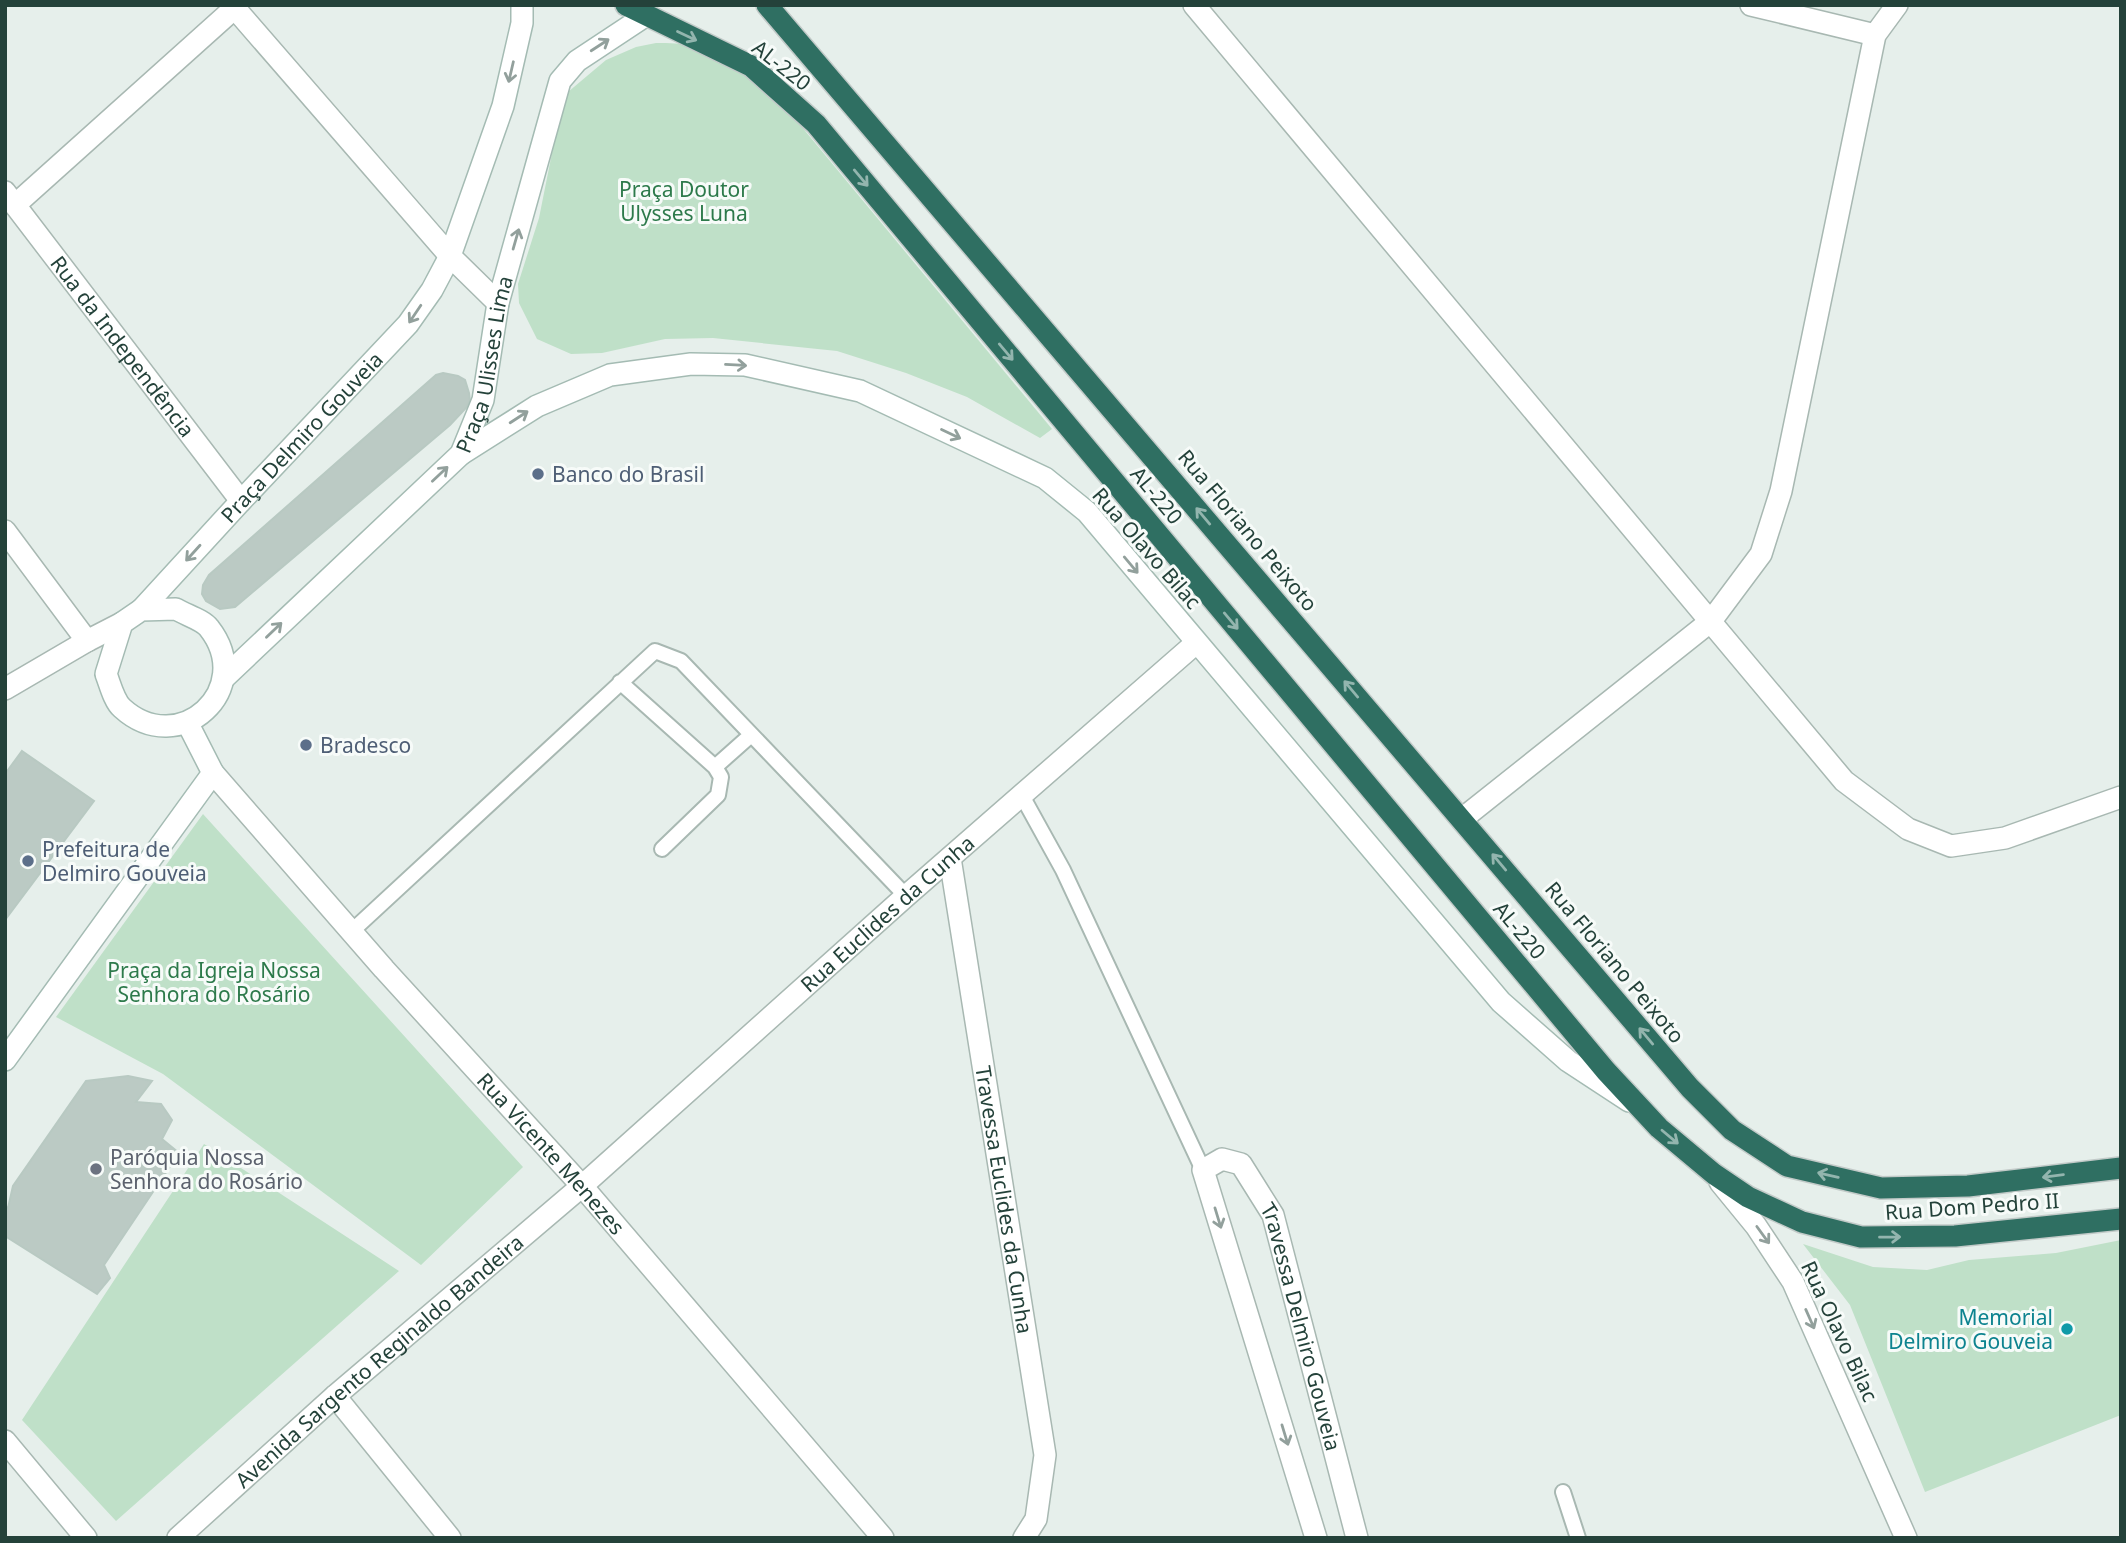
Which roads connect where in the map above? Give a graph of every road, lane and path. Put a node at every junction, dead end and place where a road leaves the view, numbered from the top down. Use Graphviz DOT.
graph roads {
  1 [pos="522,5"];
  2 [pos="626,5"];
  3 [pos="767,5"];
  4 [pos="1194,5"];
  5 [pos="1751,5"];
  6 [pos="1897,5"];
  7 [pos="235,6"];
  8 [pos="650,10"];
  9 [pos="1875,35"];
  10 [pos="10,198"];
  11 [pos="450,256"];
  12 [pos="498,303"];
  13 [pos="461,454"];
  14 [pos="241,500"];
  15 [pos="5,531"];
  16 [pos="141,610"];
  17 [pos="1711,621"];
  18 [pos="122,623"];
  19 [pos="87,641"];
  20 [pos="1196,643"];
  21 [pos="225,677"];
  22 [pos="620,682"];
  23 [pos="5,689"];
  24 [pos="188,724"];
  25 [pos="751,735"];
  26 [pos="715,767"];
  27 [pos="214,773"];
  28 [pos="1021,794"];
  29 [pos="2121,797"];
  30 [pos="1462,819"];
  31 [pos="662,849"];
  32 [pos="950,858"];
  33 [pos="906,896"];
  34 [pos="352,931"];
  35 [pos="12,1039"];
  36 [pos="5,1060"];
  37 [pos="1606,1071"];
  38 [pos="1637,1107"];
  39 [pos="2121,1168"];
  40 [pos="1203,1170"];
  41 [pos="1714,1174"];
  42 [pos="582,1186"];
  43 [pos="2121,1219"];
  44 [pos="335,1396"];
  45 [pos="5,1441"];
  46 [pos="1563,1492"];
  47 [pos="86,1538"];
  48 [pos="178,1538"];
  49 [pos="450,1538"];
  50 [pos="883,1538"];
  51 [pos="1024,1538"];
  52 [pos="1316,1538"];
  53 [pos="1357,1538"];
  54 [pos="1578,1538"];
  55 [pos="1906,1538"];
  1 -- 11 [label="street, one-way"];
  2 -- 8 [label="highway, AL-220 / AL-220"];
  30 -- 3 [label="highway, Rua Floriano Peixoto / AL-220, one-way"];
  4 -- 17 [label="street"];
  5 -- 9 [label="street"];
  6 -- 9 [label="street"];
  7 -- 10 [label="street"];
  7 -- 11 [label="street"];
  12 -- 8 [label="street, Praça Ulisses Lima, one-way"];
  8 -- 37 [label="highway, AL-220 / AL-220, one-way"];
  9 -- 17 [label="street"];
  10 -- 14 [label="street, Rua da Independência"];
  11 -- 12 [label="street"];
  11 -- 14 [label="street, Praça Delmiro Gouveia, one-way"];
  12 -- 13 [label="street, Praça Ulisses Lima"];
  13 -- 20 [label="street, Rua Olavo Bilac, one-way"];
  21 -- 13 [label="street, Praça Ulisses Lima, one-way"];
  14 -- 16 [label="street, Praça Delmiro Gouveia, one-way"];
  15 -- 19 [label="street"];
  16 -- 18 [label="street"];
  16 -- 21 [label="street"];
  17 -- 29 [label="street"];
  17 -- 30 [label="street"];
  18 -- 19 [label="street"];
  18 -- 24 [label="street"];
  19 -- 23 [label="street"];
  20 -- 28 [label="street, Rua Euclides da Cunha"];
  20 -- 38 [label="street, Rua Olavo Bilac"];
  21 -- 24 [label="street"];
  22 -- 25 [label="lane"];
  22 -- 26 [label="lane"];
  22 -- 34 [label="lane"];
  24 -- 27 [label="street, Rua Vicente Menezes"];
  25 -- 26 [label="lane"];
  25 -- 33 [label="lane"];
  26 -- 31 [label="lane"];
  27 -- 34 [label="street, Rua Vicente Menezes"];
  27 -- 35 [label="street"];
  28 -- 32 [label="street, Rua Euclides da Cunha"];
  28 -- 40 [label="lane, Travessa Delmiro Gouveia"];
  39 -- 30 [label="highway, Rua Floriano Peixoto / AL-220, one-way"];
  32 -- 33 [label="street, Rua Euclides da Cunha"];
  32 -- 51 [label="street, Travessa Euclides da Cunha"];
  33 -- 42 [label="street, Rua Euclides da Cunha"];
  34 -- 42 [label="street, Rua Vicente Menezes"];
  35 -- 36 [label="street"];
  37 -- 38 [label="highway, Rua Olavo Bilac / AL-220"];
  38 -- 41 [label="highway, Rua Olavo Bilac / AL-220, one-way"];
  40 -- 52 [label="street, Travessa Delmiro Gouveia, one-way"];
  40 -- 53 [label="street, Travessa Delmiro Gouveia"];
  41 -- 43 [label="highway, Rua Dom Pedro II / AL-220, one-way"];
  41 -- 55 [label="street, Rua Olavo Bilac, one-way"];
  42 -- 44 [label="street, Avenida Sargento Reginaldo Bandeira"];
  42 -- 50 [label="street, Rua Vicente Menezes"];
  44 -- 48 [label="street, Avenida Sargento Reginaldo Bandeira"];
  44 -- 49 [label="street"];
  45 -- 47 [label="street"];
  46 -- 54 [label="lane"];
}
